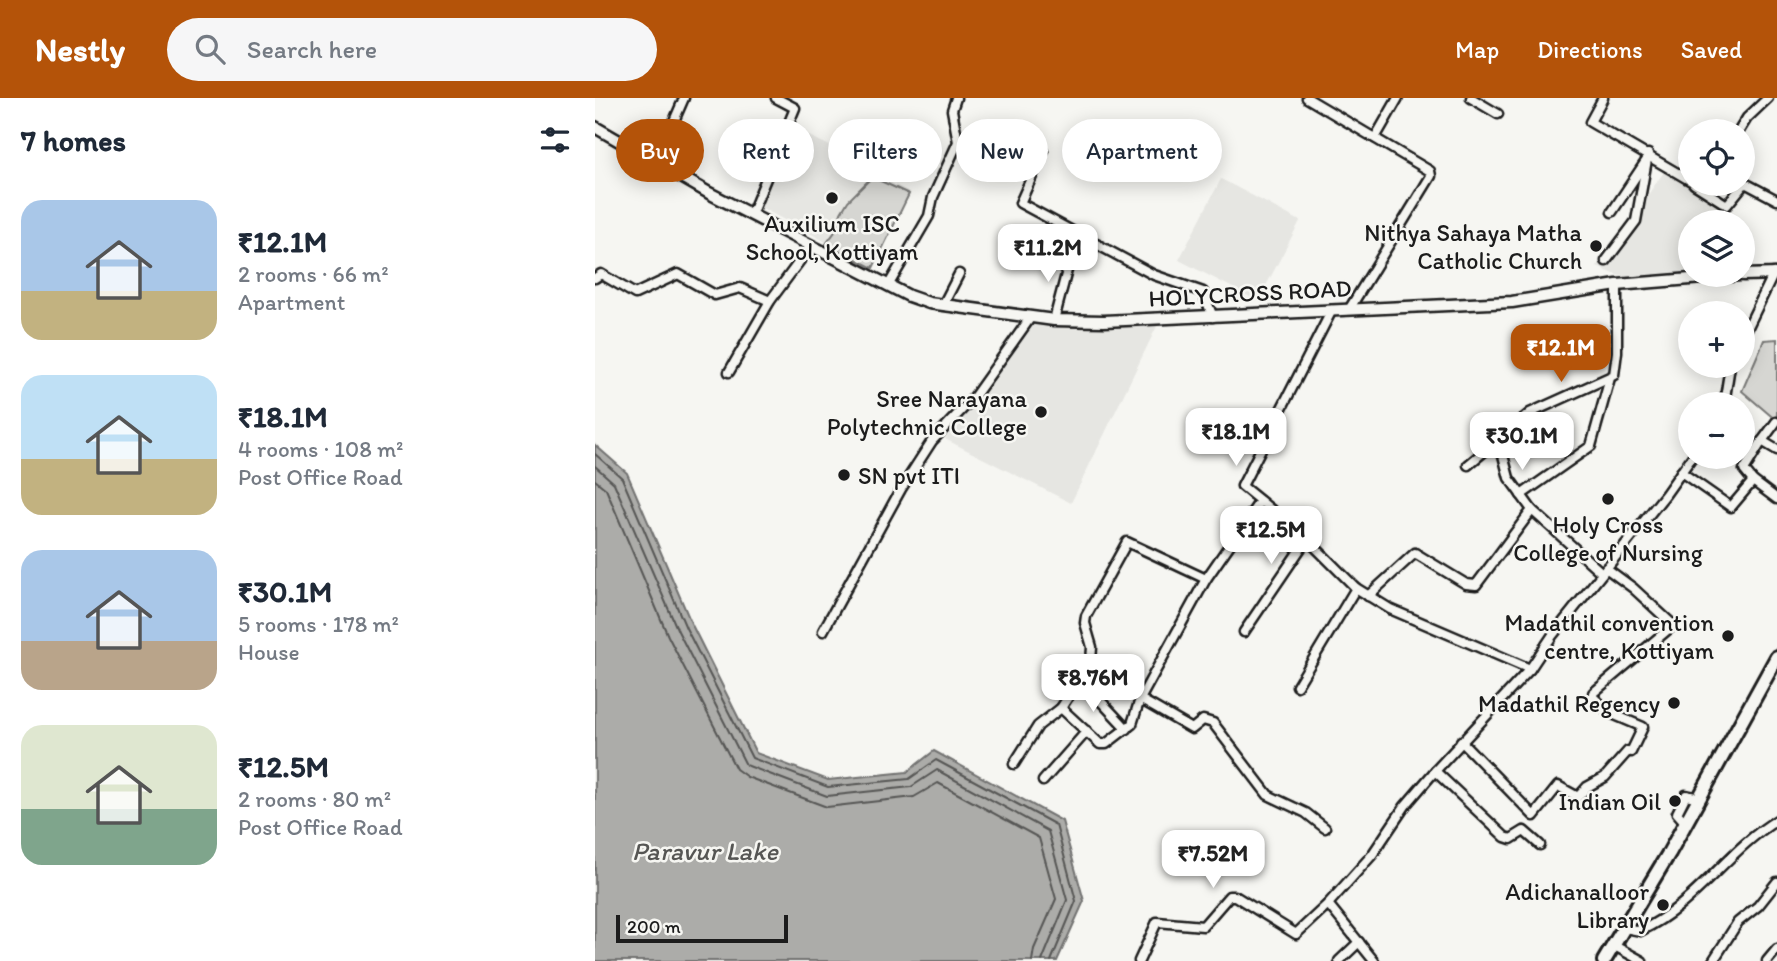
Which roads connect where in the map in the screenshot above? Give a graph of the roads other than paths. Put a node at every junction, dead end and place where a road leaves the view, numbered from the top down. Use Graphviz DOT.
graph roads {
  1 [pos="684,98"];
  2 [pos="776,98"];
  3 [pos="956,98"];
  4 [pos="1307,98"];
  5 [pos="1398,98"];
  6 [pos="1471,98"];
  7 [pos="1603,98"];
  8 [pos="1768,98"];
  9 [pos="1498,114"];
  10 [pos="675,119"];
  11 [pos="1746,119"];
  12 [pos="595,127"];
  13 [pos="616,138"];
  14 [pos="1375,138"];
  15 [pos="1648,156"];
  16 [pos="1678,174"];
  17 [pos="695,182"];
  18 [pos="1029,182"];
  19 [pos="1755,188"];
  20 [pos="1716,196"];
  21 [pos="1734,196"];
  22 [pos="1777,200"];
  23 [pos="1612,212"];
  24 [pos="751,215"];
  25 [pos="810,247"];
  26 [pos="1071,254"];
  27 [pos="1606,261"];
  28 [pos="959,274"];
  29 [pos="1775,274"];
  30 [pos="1755,275"];
  31 [pos="595,278"];
  32 [pos="1678,280"];
  33 [pos="1617,285"];
  34 [pos="888,286"];
  35 [pos="770,301"];
  36 [pos="943,305"];
  37 [pos="1350,308"];
  38 [pos="1332,310"];
  39 [pos="1755,314"];
  40 [pos="1031,317"];
  41 [pos="1213,317"];
  42 [pos="1054,320"];
  43 [pos="729,372"];
  44 [pos="1610,379"];
  45 [pos="1776,422"];
  46 [pos="1499,440"];
  47 [pos="1762,441"];
  48 [pos="1777,450"];
  49 [pos="1468,465"];
  50 [pos="1683,469"];
  51 [pos="1681,472"];
  52 [pos="1753,481"];
  53 [pos="1521,495"];
  54 [pos="1777,499"];
  55 [pos="1260,501"];
  56 [pos="1532,510"];
  57 [pos="1307,539"];
  58 [pos="1604,570"];
  59 [pos="1206,579"];
  60 [pos="1356,587"];
  61 [pos="1368,596"];
  62 [pos="823,631"];
  63 [pos="1244,632"];
  64 [pos="1777,657"];
  65 [pos="1530,669"];
  66 [pos="1080,679"];
  67 [pos="1297,686"];
  68 [pos="1140,699"];
  69 [pos="1061,708"];
  70 [pos="1127,729"];
  71 [pos="1087,732"];
  72 [pos="1461,741"];
  73 [pos="1014,764"];
  74 [pos="1435,771"];
  75 [pos="1043,782"];
  76 [pos="1777,820"];
  77 [pos="1325,828"];
  78 [pos="1540,845"];
  79 [pos="1777,882"];
  80 [pos="1328,904"];
  81 [pos="1625,928"];
  82 [pos="1359,942"];
  83 [pos="1613,945"];
  84 [pos="1777,949"];
  85 [pos="1139,961"];
  86 [pos="1339,961"];
  87 [pos="1374,961"];
  88 [pos="1604,961"];
  89 [pos="1643,961"];
  90 [pos="1713,961"];
  91 [pos="1767,961"];
  1 -- 10 [label="street"];
  2 -- 24 [label="street"];
  3 -- 34 [label="street"];
  4 -- 14 [label="street"];
  5 -- 14 [label="street"];
  6 -- 9 [label="street"];
  7 -- 15 [label="street"];
  8 -- 11 [label="street"];
  12 -- 13 [label="main road, HOLYCROSS ROAD"];
  14 -- 37 [label="street"];
  15 -- 16 [label="street"];
  15 -- 23 [label="street"];
  15 -- 27 [label="street"];
  17 -- 24 [label="main road, HOLYCROSS ROAD"];
  18 -- 41 [label="street"];
  19 -- 22 [label="street"];
  20 -- 21 [label="street"];
  24 -- 25 [label="main road, HOLYCROSS ROAD"];
  25 -- 34 [label="main road, HOLYCROSS ROAD"];
  25 -- 35 [label="street"];
  26 -- 42 [label="street"];
  28 -- 36 [label="street"];
  29 -- 30 [label="main road, HOLYCROSS ROAD"];
  29 -- 39 [label="street"];
  31 -- 35 [label="street"];
  32 -- 33 [label="main road, HOLYCROSS ROAD"];
  33 -- 37 [label="main road, HOLYCROSS ROAD"];
  33 -- 44 [label="street"];
  34 -- 36 [label="main road, HOLYCROSS ROAD"];
  35 -- 43 [label="street"];
  36 -- 40 [label="main road, HOLYCROSS ROAD"];
  37 -- 38 [label="main road, HOLYCROSS ROAD"];
  38 -- 41 [label="main road, HOLYCROSS ROAD"];
  38 -- 55 [label="street"];
  40 -- 42 [label="main road, HOLYCROSS ROAD"];
  40 -- 62 [label="street"];
  41 -- 42 [label="main road, HOLYCROSS ROAD"];
  44 -- 46 [label="street"];
  44 -- 53 [label="street"];
  45 -- 47 [label="street"];
  46 -- 49 [label="street"];
  46 -- 53 [label="street"];
  47 -- 48 [label="street"];
  47 -- 52 [label="street"];
  50 -- 51 [label="street"];
  51 -- 52 [label="street"];
  51 -- 58 [label="street"];
  52 -- 54 [label="street"];
  53 -- 56 [label="street"];
  55 -- 57 [label="street"];
  55 -- 59 [label="street"];
  56 -- 58 [label="street"];
  56 -- 61 [label="street"];
  57 -- 60 [label="street"];
  57 -- 63 [label="street"];
  58 -- 65 [label="street"];
  58 -- 72 [label="street"];
  59 -- 66 [label="street"];
  59 -- 68 [label="street"];
  60 -- 61 [label="street"];
  60 -- 67 [label="street"];
  61 -- 65 [label="street"];
  64 -- 81 [label="highway"];
  65 -- 72 [label="street"];
  66 -- 69 [label="street"];
  66 -- 70 [label="street"];
  68 -- 70 [label="street"];
  68 -- 77 [label="street"];
  69 -- 71 [label="street"];
  69 -- 73 [label="street"];
  70 -- 71 [label="street"];
  71 -- 75 [label="street"];
  72 -- 74 [label="street"];
  74 -- 78 [label="street"];
  74 -- 80 [label="street"];
  76 -- 81 [label="street"];
  79 -- 90 [label="street"];
  80 -- 82 [label="street"];
  80 -- 85 [label="street"];
  81 -- 83 [label="highway"];
  82 -- 86 [label="street"];
  82 -- 87 [label="street"];
  83 -- 88 [label="highway"];
  83 -- 89 [label="street"];
  84 -- 91 [label="street"];
}
